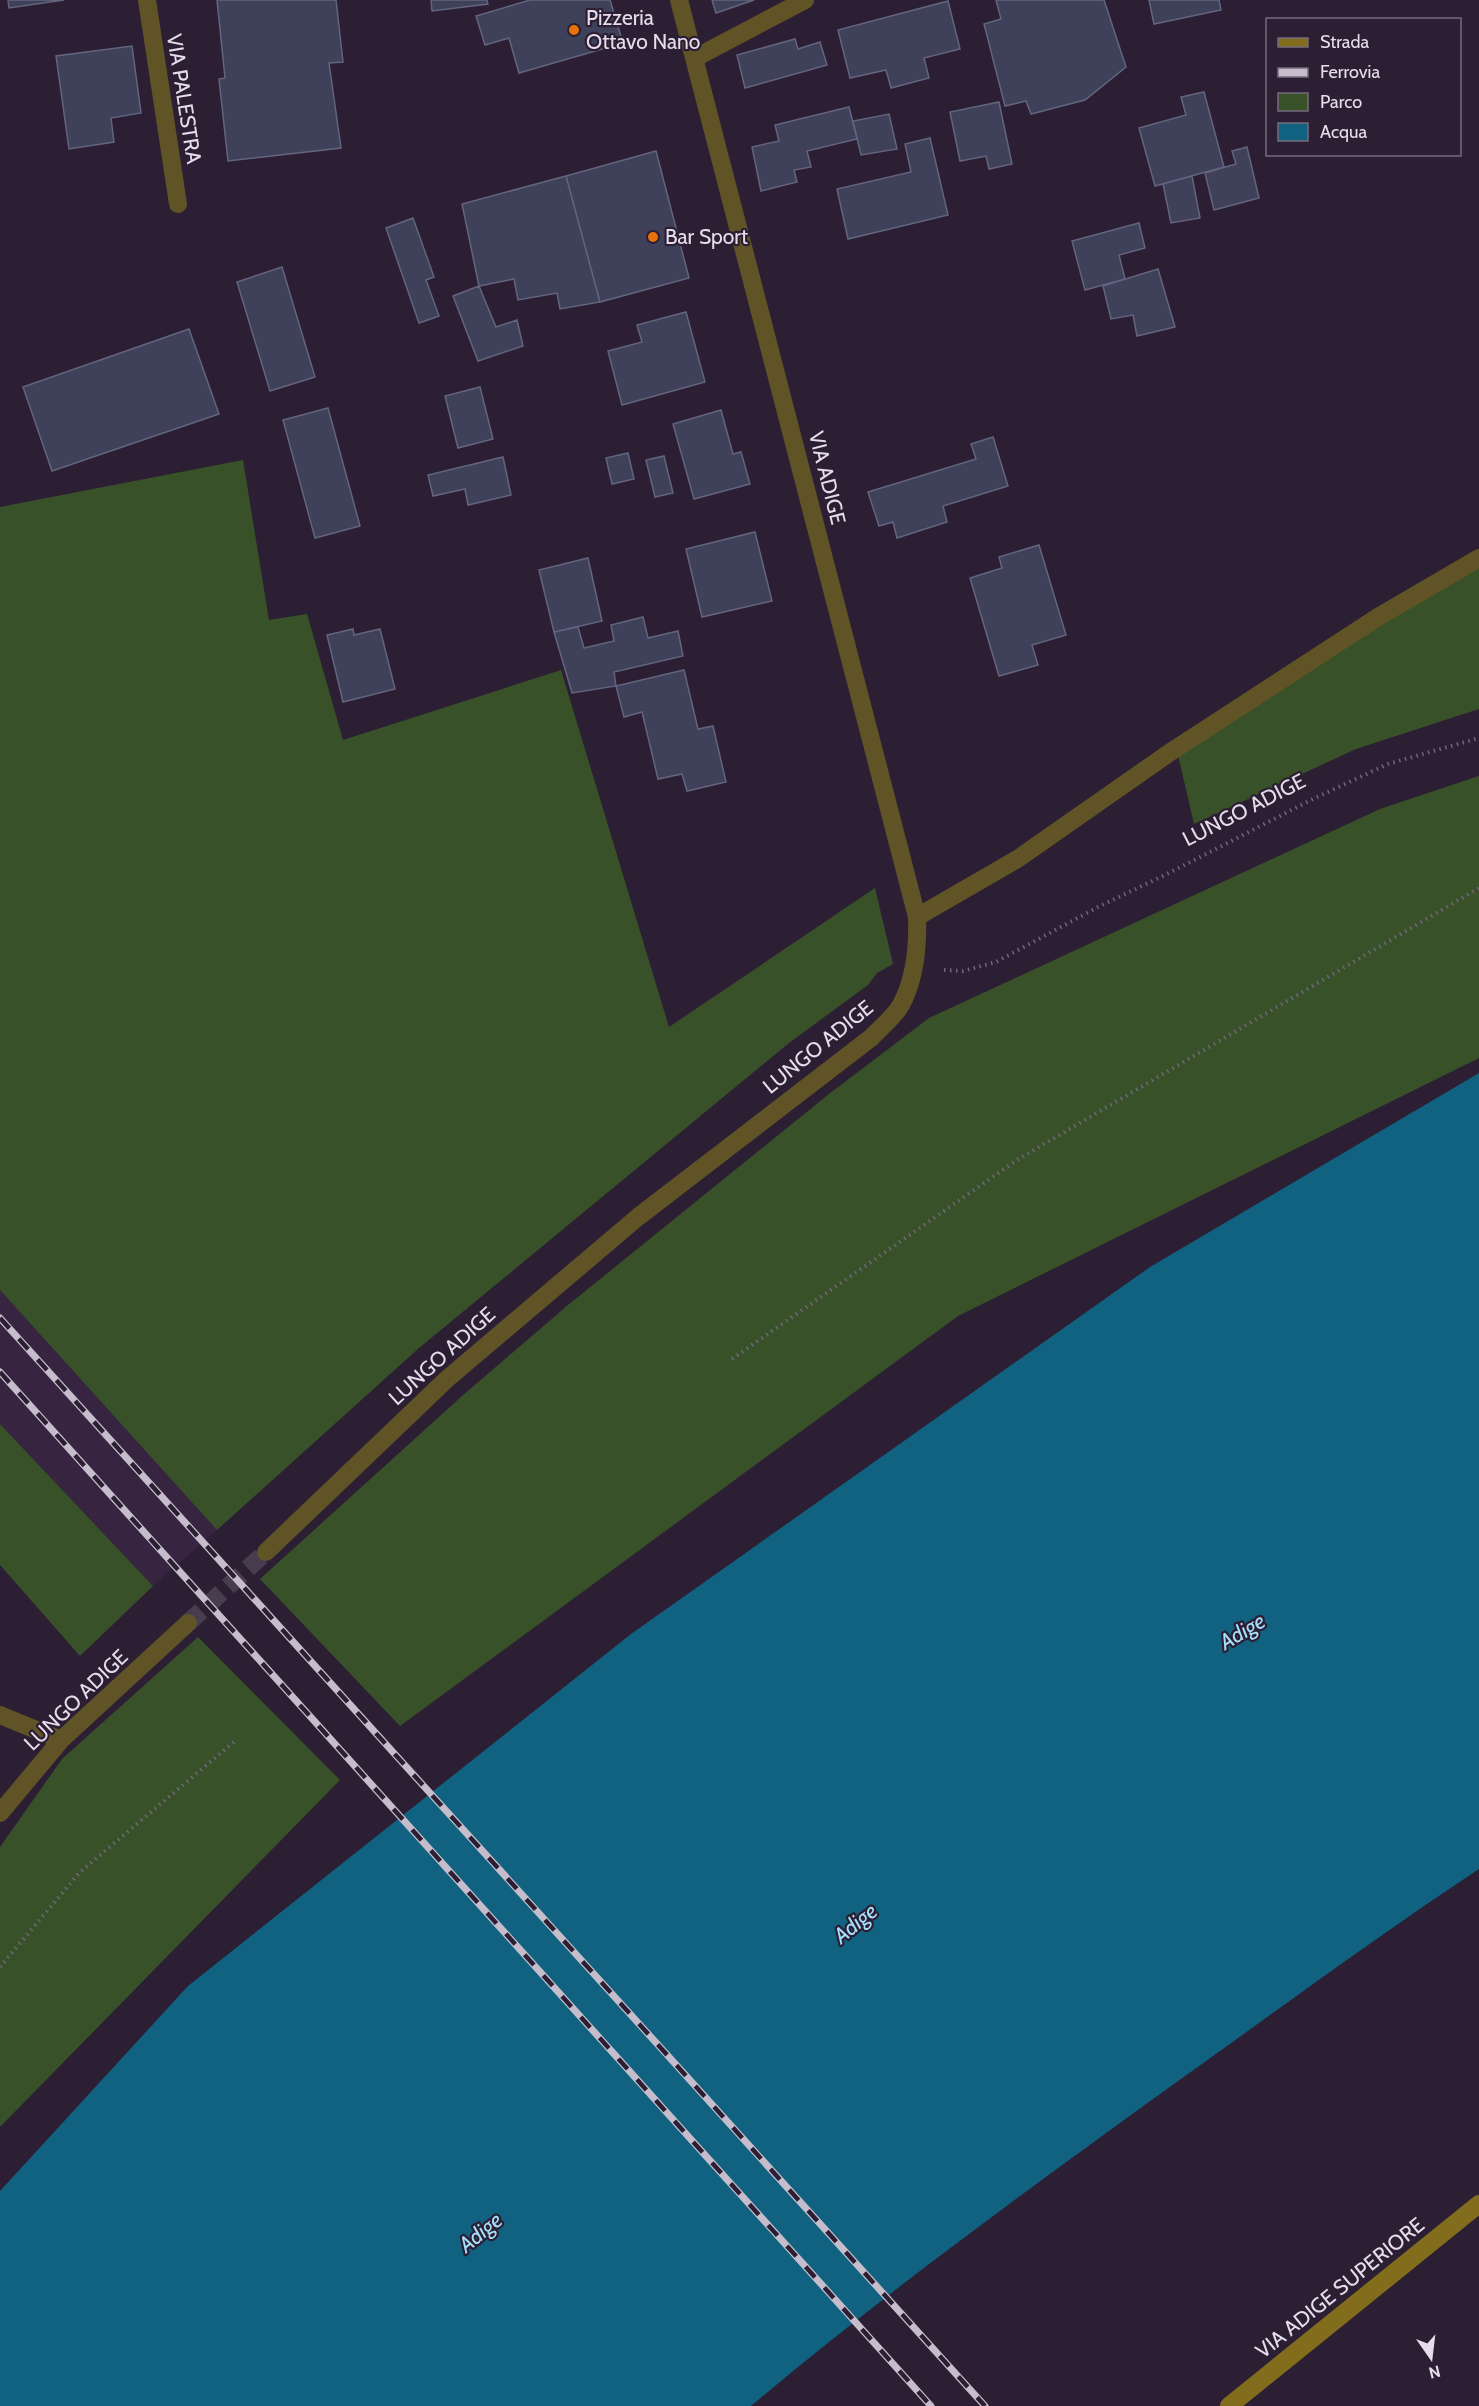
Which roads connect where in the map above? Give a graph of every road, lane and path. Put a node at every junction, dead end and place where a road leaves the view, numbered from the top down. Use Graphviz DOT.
graph roads {
  1 [pos="147,0"];
  2 [pos="679,0"];
  3 [pos="805,0"];
  4 [pos="695,58"];
  5 [pos="177,204"];
  6 [pos="1479,558"];
  7 [pos="1479,738"];
  8 [pos="1479,888"];
  9 [pos="917,917"];
  10 [pos="913,968"];
  11 [pos="732,1359"];
  12 [pos="266,1552"];
  13 [pos="189,1623"];
  14 [pos="0,1715"];
  15 [pos="61,1740"];
  16 [pos="235,1741"];
  17 [pos="0,1813"];
  18 [pos="0,1967"];
  19 [pos="1479,2204"];
  20 [pos="1229,2406"];
  1 -- 5 [label="street, VIA PALESTRA"];
  2 -- 4 [label="street, VIA ADIGE"];
  3 -- 4 [label="street"];
  4 -- 9 [label="street, VIA ADIGE"];
  6 -- 9 [label="street"];
  7 -- 10 [label="path, LUNGO ADIGE"];
  8 -- 11 [label="path"];
  9 -- 10 [label="street, VIA ADIGE"];
  10 -- 12 [label="street, LUNGO ADIGE"];
  13 -- 15 [label="street, LUNGO ADIGE"];
  14 -- 15 [label="street"];
  15 -- 17 [label="street, LUNGO ADIGE"];
  16 -- 18 [label="path"];
  19 -- 20 [label="main road, VIA ADIGE SUPERIORE"];
}
